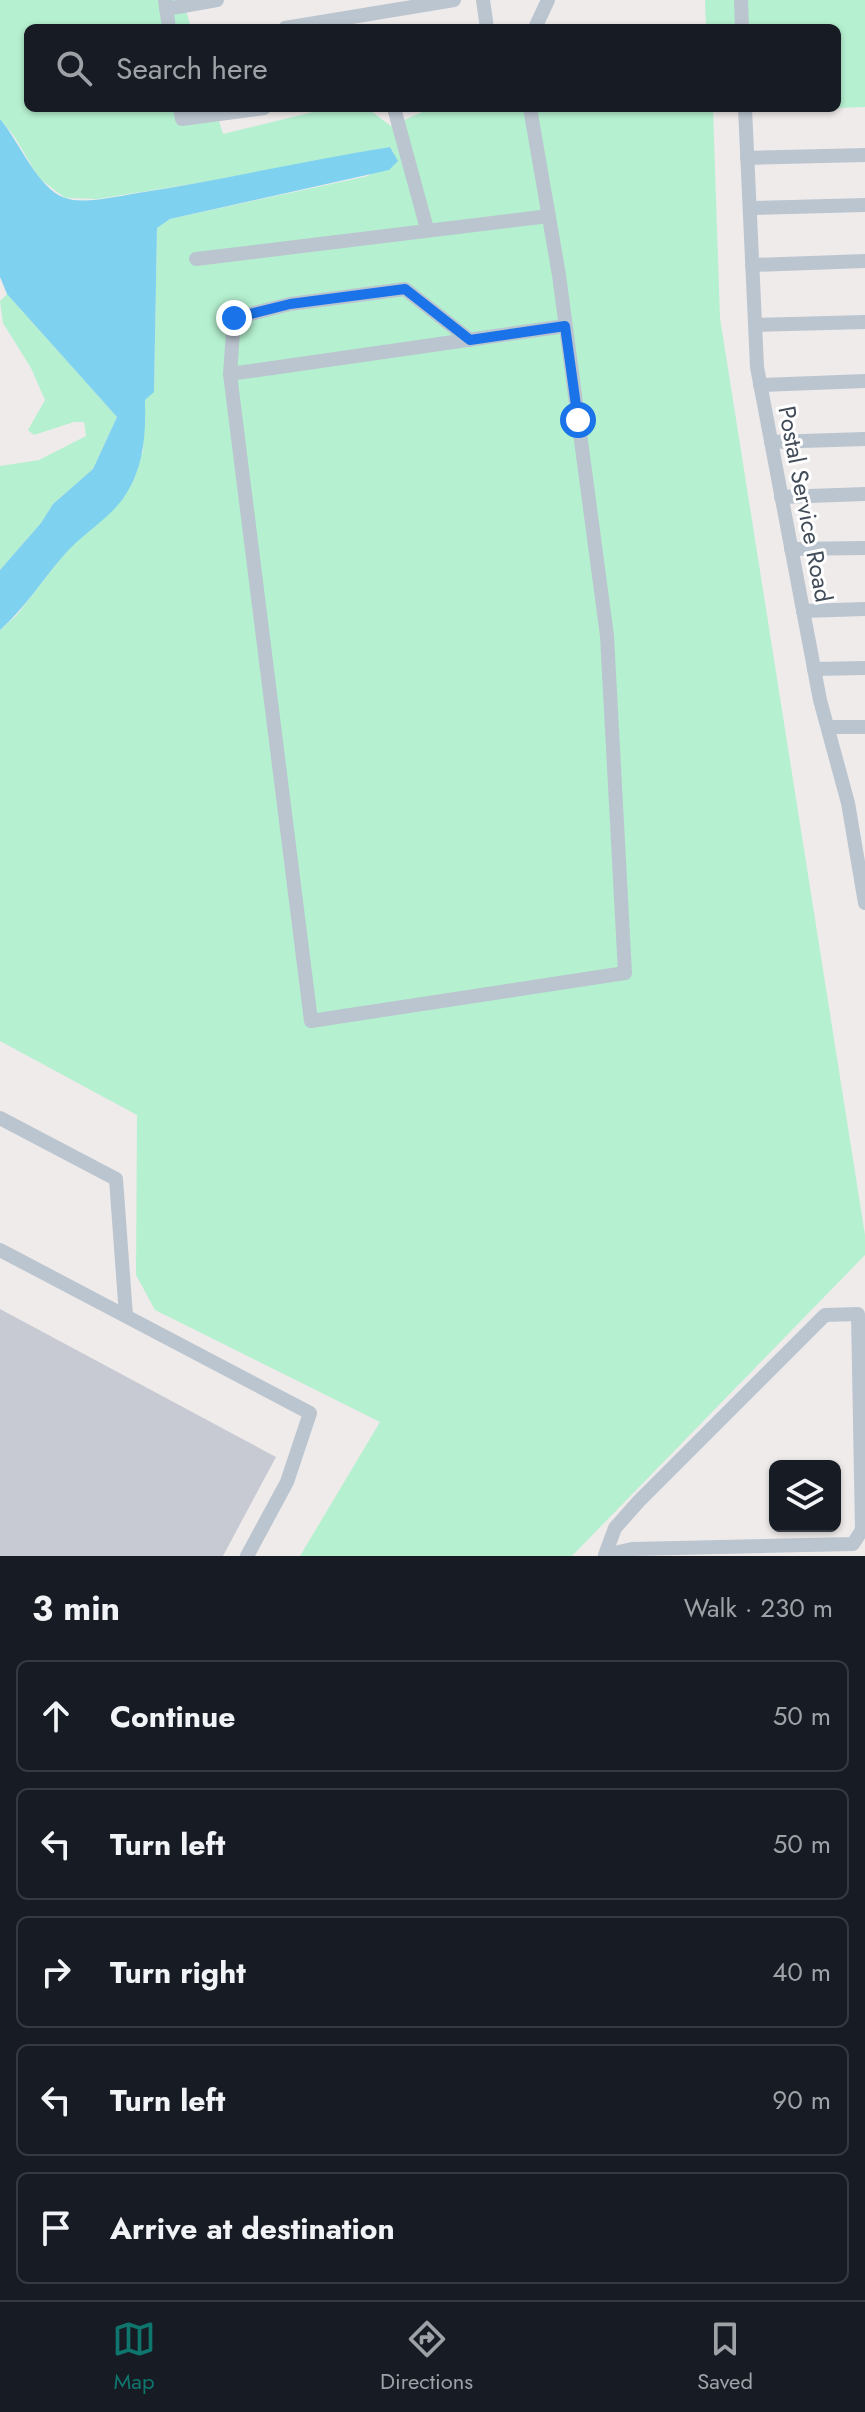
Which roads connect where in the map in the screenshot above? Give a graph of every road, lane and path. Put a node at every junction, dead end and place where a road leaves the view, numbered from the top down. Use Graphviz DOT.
graph roads {
  1 [pos="217,0"];
  2 [pos="454,0"];
  3 [pos="483,0"];
  4 [pos="548,0"];
  5 [pos="741,0"];
  6 [pos="165,4"];
  7 [pos="168,24"];
  8 [pos="309,24"];
  9 [pos="486,24"];
  10 [pos="537,24"];
  11 [pos="742,24"];
  12 [pos="181,112"];
  13 [pos="234,112"];
  14 [pos="395,112"];
  15 [pos="531,112"];
  16 [pos="745,112"];
  17 [pos="865,155"];
  18 [pos="747,158"];
  19 [pos="865,205"];
  20 [pos="750,208"];
  21 [pos="549,216"];
  22 [pos="427,229"];
  23 [pos="196,259"];
  24 [pos="865,261"];
  25 [pos="752,265"];
  26 [pos="865,322"];
  27 [pos="755,325"];
  28 [pos="565,326"];
  29 [pos="470,340"];
  30 [pos="230,374"];
  31 [pos="865,381"];
  32 [pos="760,385"];
  33 [pos="865,439"];
  34 [pos="771,442"];
  35 [pos="865,494"];
  36 [pos="781,497"];
  37 [pos="865,548"];
  38 [pos="791,549"];
  39 [pos="865,609"];
  40 [pos="803,611"];
  41 [pos="865,668"];
  42 [pos="814,669"];
  43 [pos="828,727"];
  44 [pos="865,727"];
  45 [pos="865,802"];
  46 [pos="848,803"];
  47 [pos="865,903"];
  48 [pos="0,1118"];
  49 [pos="0,1250"];
  50 [pos="126,1316"];
  51 [pos="247,1556"];
  52 [pos="595,1556"];
  53 [pos="605,1556"];
  1 -- 6 [label="street"];
  2 -- 8 [label="street"];
  3 -- 9 [label="street"];
  4 -- 10 [label="street"];
  5 -- 11 [label="street"];
  6 -- 7 [label="street"];
  12 -- 13 [label="street"];
  14 -- 22 [label="street"];
  15 -- 21 [label="street"];
  16 -- 18 [label="street, Postal Service Road"];
  17 -- 18 [label="street"];
  18 -- 20 [label="street, Postal Service Road"];
  19 -- 20 [label="street"];
  20 -- 25 [label="street, Postal Service Road"];
  21 -- 22 [label="street"];
  21 -- 28 [label="street"];
  22 -- 23 [label="street"];
  24 -- 25 [label="street"];
  25 -- 27 [label="street, Postal Service Road"];
  26 -- 27 [label="street"];
  27 -- 32 [label="street, Postal Service Road"];
  28 -- 29 [label="street"];
  28 -- 30 [label="street"];
  29 -- 30 [label="street"];
  29 -- 30 [label="street"];
  31 -- 32 [label="street"];
  32 -- 34 [label="street, Postal Service Road"];
  33 -- 34 [label="street"];
  34 -- 36 [label="street, Postal Service Road"];
  35 -- 36 [label="street"];
  36 -- 38 [label="street, Postal Service Road"];
  37 -- 38 [label="street"];
  38 -- 40 [label="street, Postal Service Road"];
  39 -- 40 [label="street"];
  40 -- 42 [label="street, Postal Service Road"];
  41 -- 42 [label="street"];
  42 -- 43 [label="street, Postal Service Road"];
  43 -- 44 [label="street"];
  43 -- 46 [label="street, Postal Service Road"];
  45 -- 46 [label="street"];
  46 -- 47 [label="street, Postal Service Road"];
  48 -- 50 [label="street"];
  49 -- 50 [label="street"];
  50 -- 51 [label="street"];
  52 -- 53 [label="street"];
  53 -- 53 [label="street"];
}
